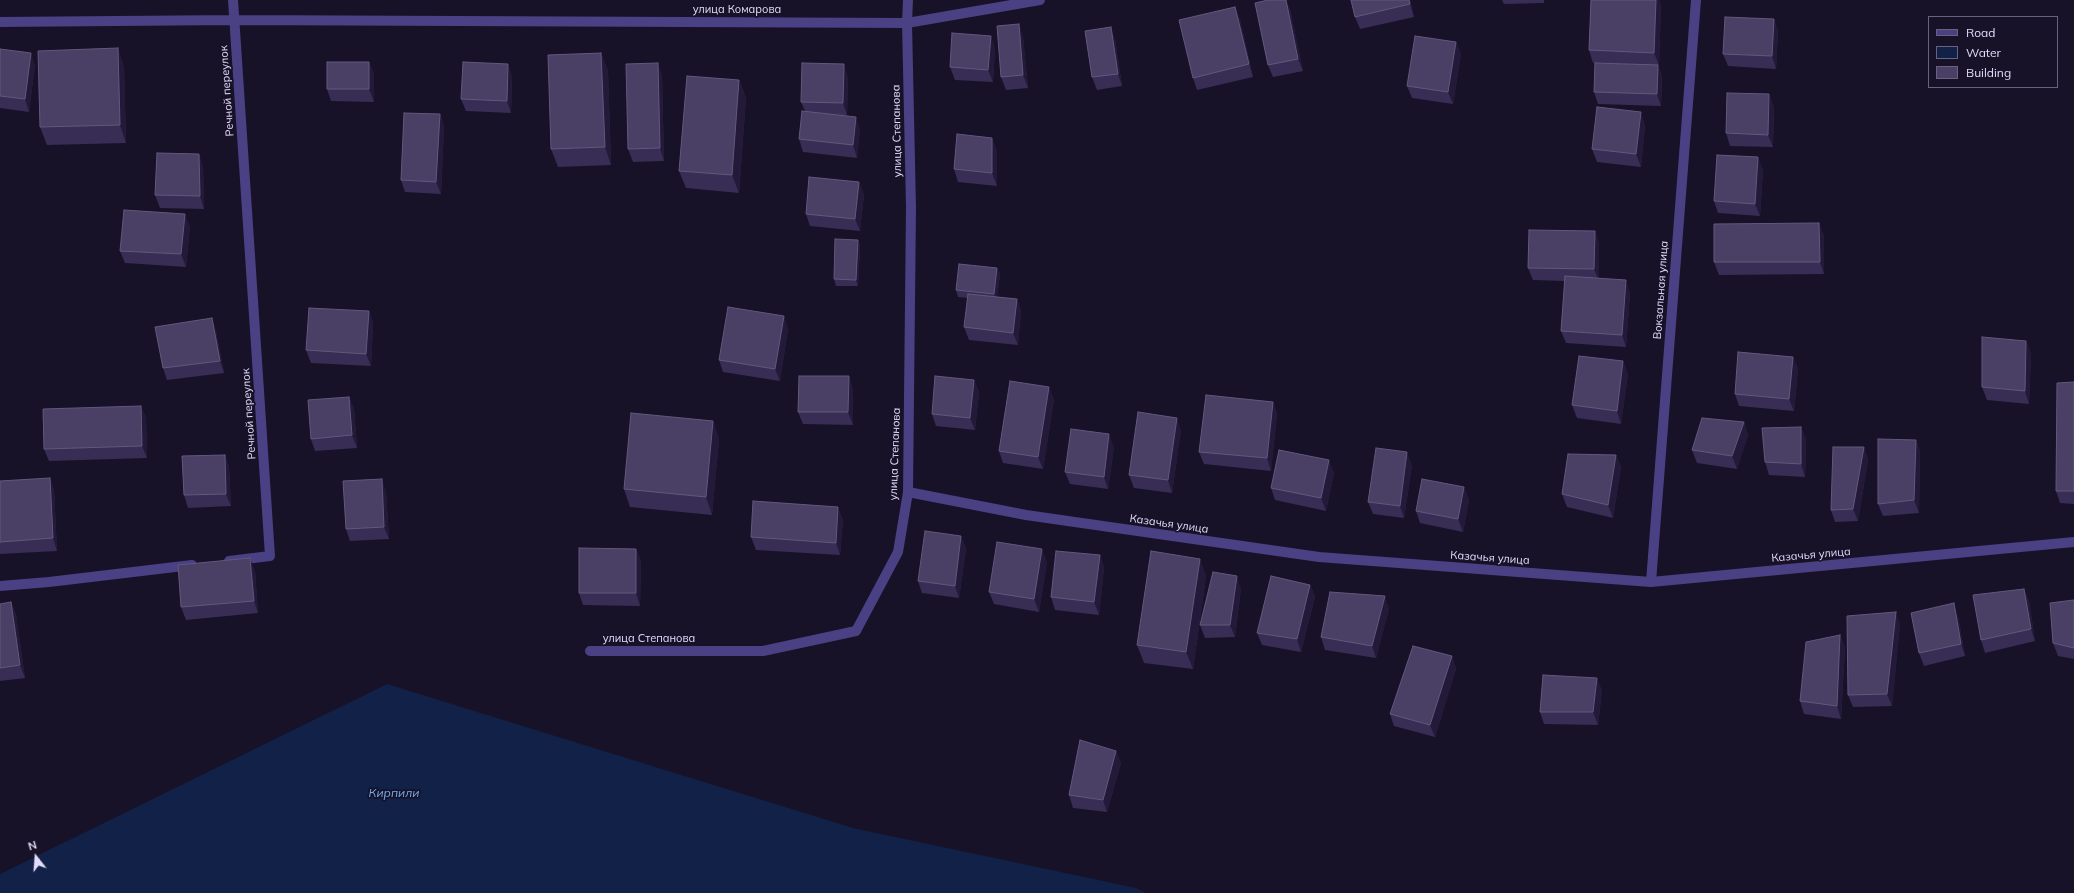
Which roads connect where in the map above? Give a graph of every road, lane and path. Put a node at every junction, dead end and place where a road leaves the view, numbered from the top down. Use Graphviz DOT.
graph roads {
  1 [pos="233,0"];
  2 [pos="908,0"];
  3 [pos="1040,0"];
  4 [pos="1696,0"];
  5 [pos="234,20"];
  6 [pos="0,22"];
  7 [pos="907,23"];
  8 [pos="908,492"];
  9 [pos="2074,542"];
  10 [pos="215,562"];
  11 [pos="199,564"];
  12 [pos="1651,582"];
  13 [pos="0,586"];
  14 [pos="590,650"];
  1 -- 5 [label="street, Речной переулок"];
  2 -- 7 [label="street, улица Степанова"];
  3 -- 7 [label="street, улица Комарова"];
  4 -- 12 [label="street, Вокзальная улица"];
  5 -- 6 [label="street, улица Комарова"];
  5 -- 7 [label="street, улица Комарова"];
  5 -- 10 [label="street, Речной переулок"];
  7 -- 8 [label="street, улица Степанова"];
  8 -- 12 [label="street, Казачья улица"];
  8 -- 14 [label="street, улица Степанова"];
  9 -- 12 [label="street, Казачья улица"];
  11 -- 13 [label="street"];
}
